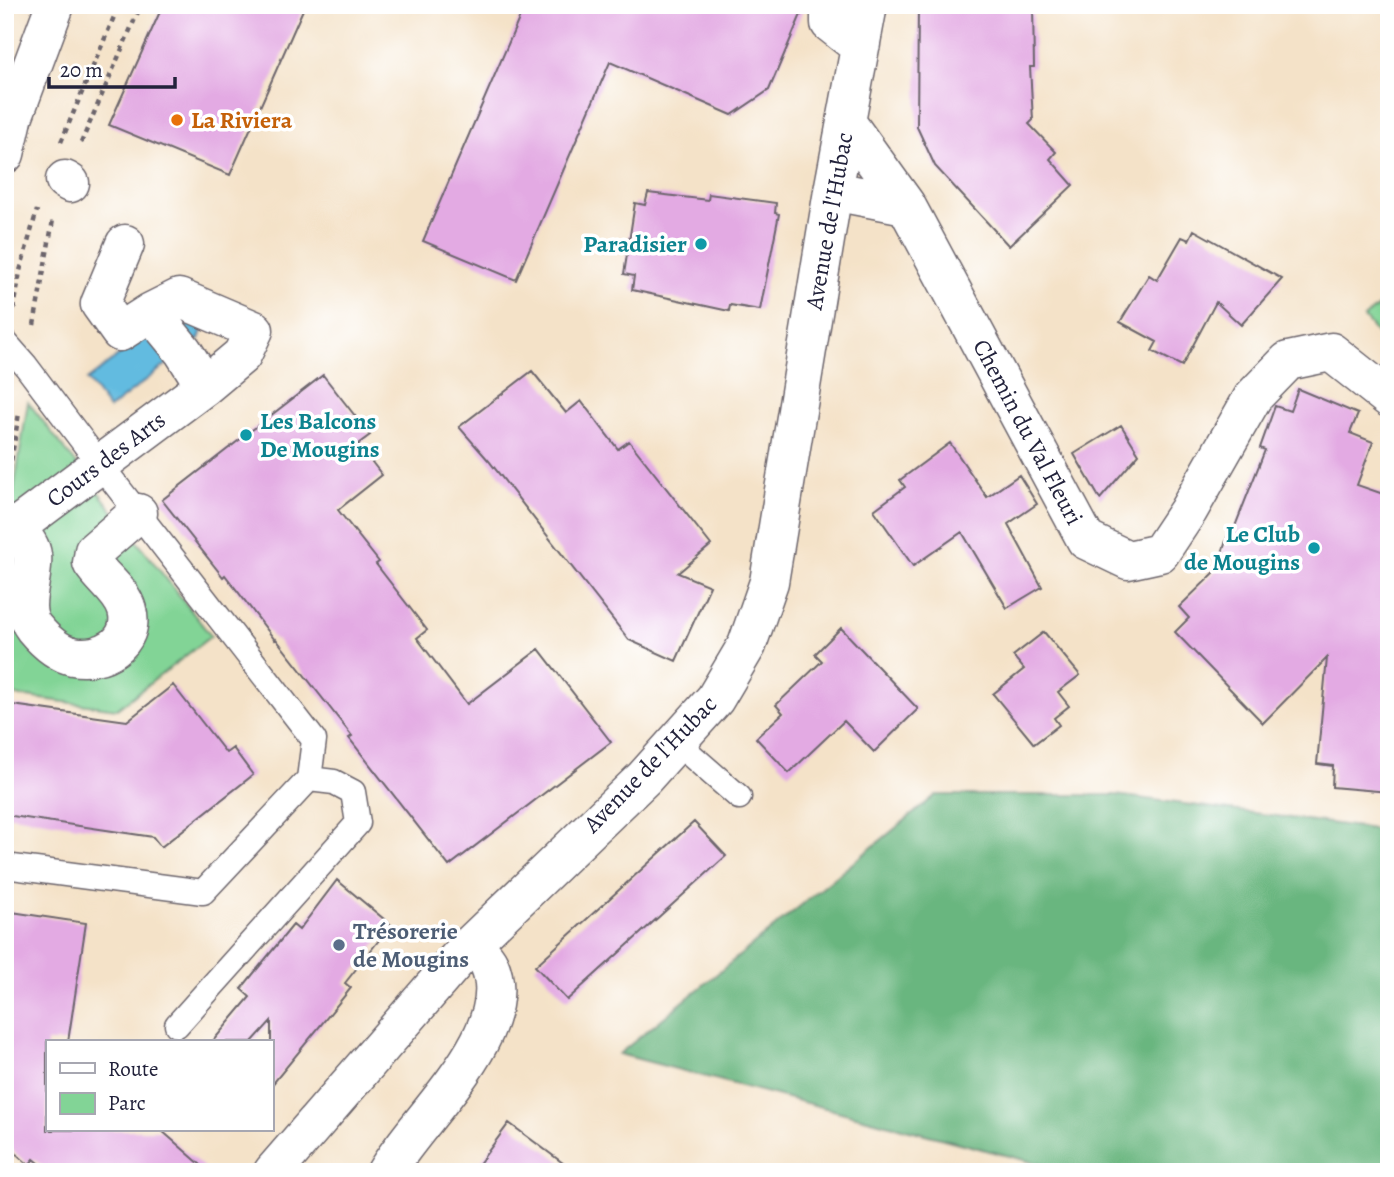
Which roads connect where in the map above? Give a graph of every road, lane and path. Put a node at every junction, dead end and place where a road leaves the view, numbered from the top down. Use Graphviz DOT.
graph roads {
  1 [pos="55,5"];
  2 [pos="141,5"];
  3 [pos="830,5"];
  4 [pos="868,5"];
  5 [pos="861,44"];
  6 [pos="847,123"];
  7 [pos="5,154"];
  8 [pos="833,191"];
  9 [pos="906,205"];
  10 [pos="125,244"];
  11 [pos="155,317"];
  12 [pos="5,342"];
  13 [pos="26,366"];
  14 [pos="205,386"];
  15 [pos="1389,398"];
  16 [pos="99,463"];
  17 [pos="7,485"];
  18 [pos="138,513"];
  19 [pos="11,526"];
  20 [pos="676,742"];
  21 [pos="309,779"];
  22 [pos="739,797"];
  23 [pos="5,866"];
  24 [pos="472,943"];
  25 [pos="177,1026"];
  26 [pos="273,1172"];
  27 [pos="386,1172"];
  1 -- 7 [label="street"];
  2 -- 13 [label="path"];
  3 -- 5 [label="street"];
  4 -- 5 [label="street, Avenue de l'Hubac"];
  5 -- 6 [label="street, Avenue de l'Hubac"];
  6 -- 8 [label="street, Avenue de l'Hubac"];
  6 -- 9 [label="street, Chemin du Val Fleuri"];
  8 -- 9 [label="street"];
  8 -- 20 [label="street, Avenue de l'Hubac"];
  9 -- 15 [label="street, Chemin du Val Fleuri"];
  10 -- 11 [label="street, Cours des Arts"];
  11 -- 14 [label="street"];
  11 -- 14 [label="street, Cours des Arts"];
  12 -- 13 [label="lane"];
  13 -- 16 [label="lane"];
  13 -- 17 [label="path"];
  14 -- 16 [label="street, Cours des Arts"];
  16 -- 18 [label="lane"];
  16 -- 19 [label="street, Cours des Arts"];
  18 -- 19 [label="street"];
  18 -- 21 [label="lane"];
  20 -- 22 [label="lane"];
  20 -- 24 [label="street, Avenue de l'Hubac"];
  21 -- 23 [label="lane"];
  21 -- 25 [label="lane"];
  24 -- 26 [label="street, Avenue de l'Hubac"];
  24 -- 27 [label="street"];
}
